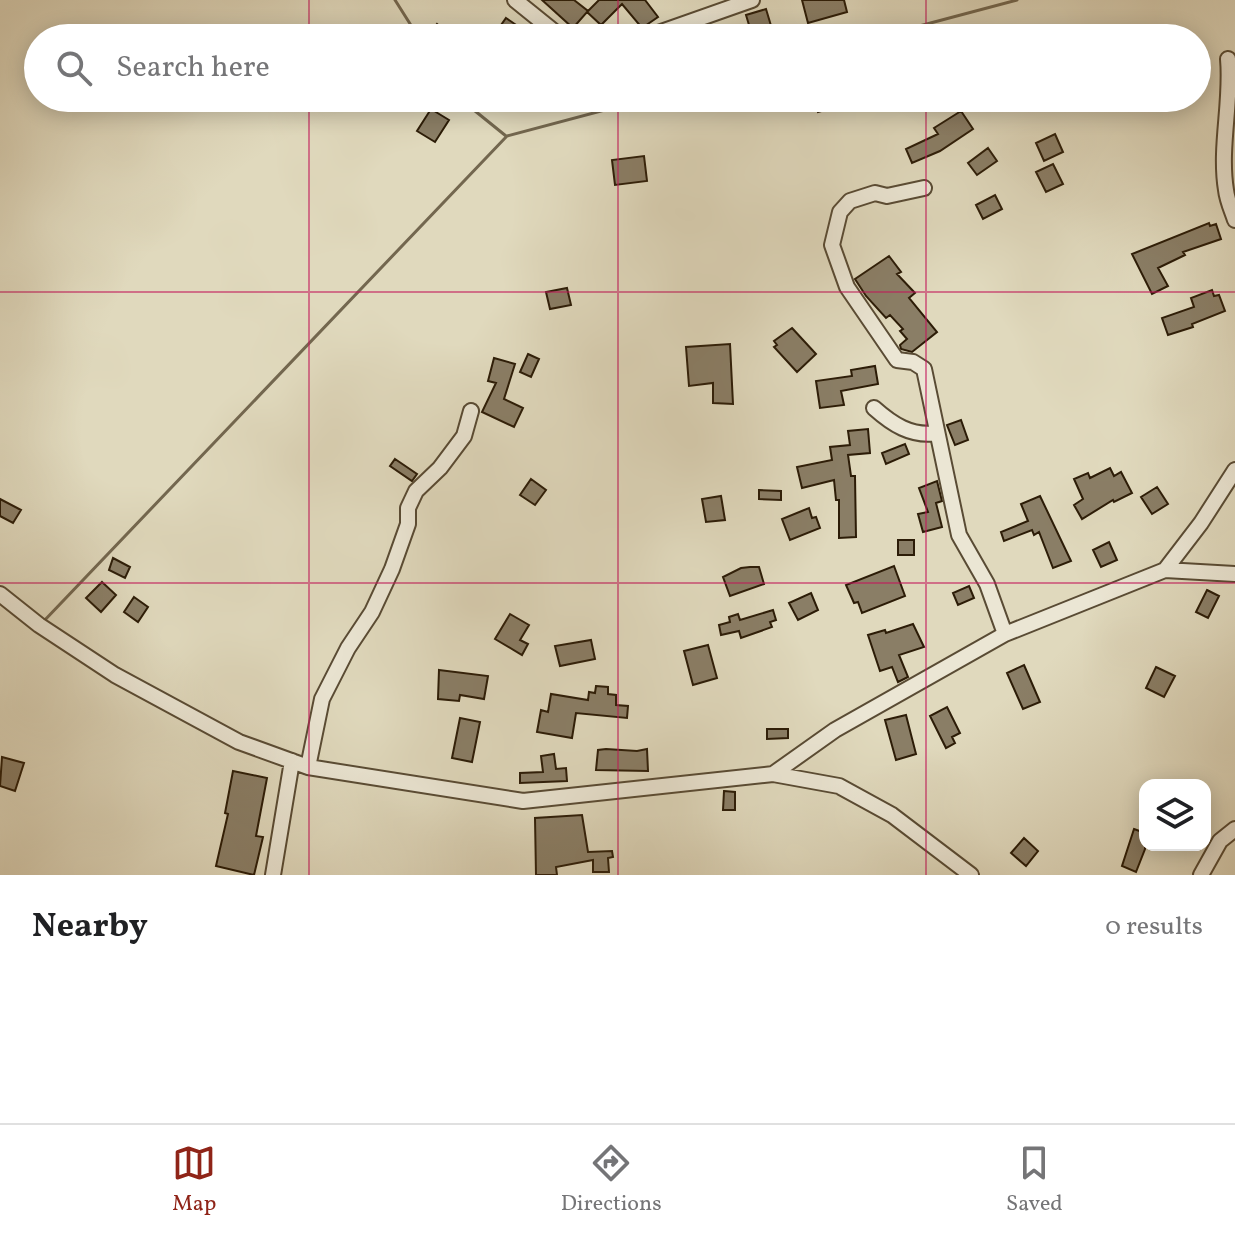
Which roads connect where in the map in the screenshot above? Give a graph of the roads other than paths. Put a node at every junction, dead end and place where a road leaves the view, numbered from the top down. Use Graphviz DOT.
graph roads {
  1 [pos="515,0"];
  2 [pos="752,0"];
  3 [pos="545,24"];
  4 [pos="684,24"];
  5 [pos="1228,59"];
  6 [pos="924,188"];
  7 [pos="1235,220"];
  8 [pos="874,408"];
  9 [pos="471,411"];
  10 [pos="937,433"];
  11 [pos="1235,470"];
  12 [pos="1165,570"];
  13 [pos="1235,574"];
  14 [pos="0,594"];
  15 [pos="1005,634"];
  16 [pos="292,761"];
  17 [pos="308,767"];
  18 [pos="773,774"];
  19 [pos="1235,829"];
  20 [pos="273,875"];
  21 [pos="971,875"];
  22 [pos="1201,875"];
  1 -- 3 [label="street"];
  2 -- 4 [label="street"];
  5 -- 7 [label="street"];
  6 -- 10 [label="street"];
  8 -- 10 [label="street"];
  9 -- 17 [label="street"];
  10 -- 15 [label="street"];
  11 -- 12 [label="street"];
  12 -- 13 [label="street"];
  12 -- 15 [label="street"];
  14 -- 16 [label="street"];
  15 -- 18 [label="street"];
  16 -- 17 [label="street"];
  16 -- 20 [label="street"];
  17 -- 18 [label="street"];
  18 -- 21 [label="street"];
  19 -- 22 [label="street"];
}
